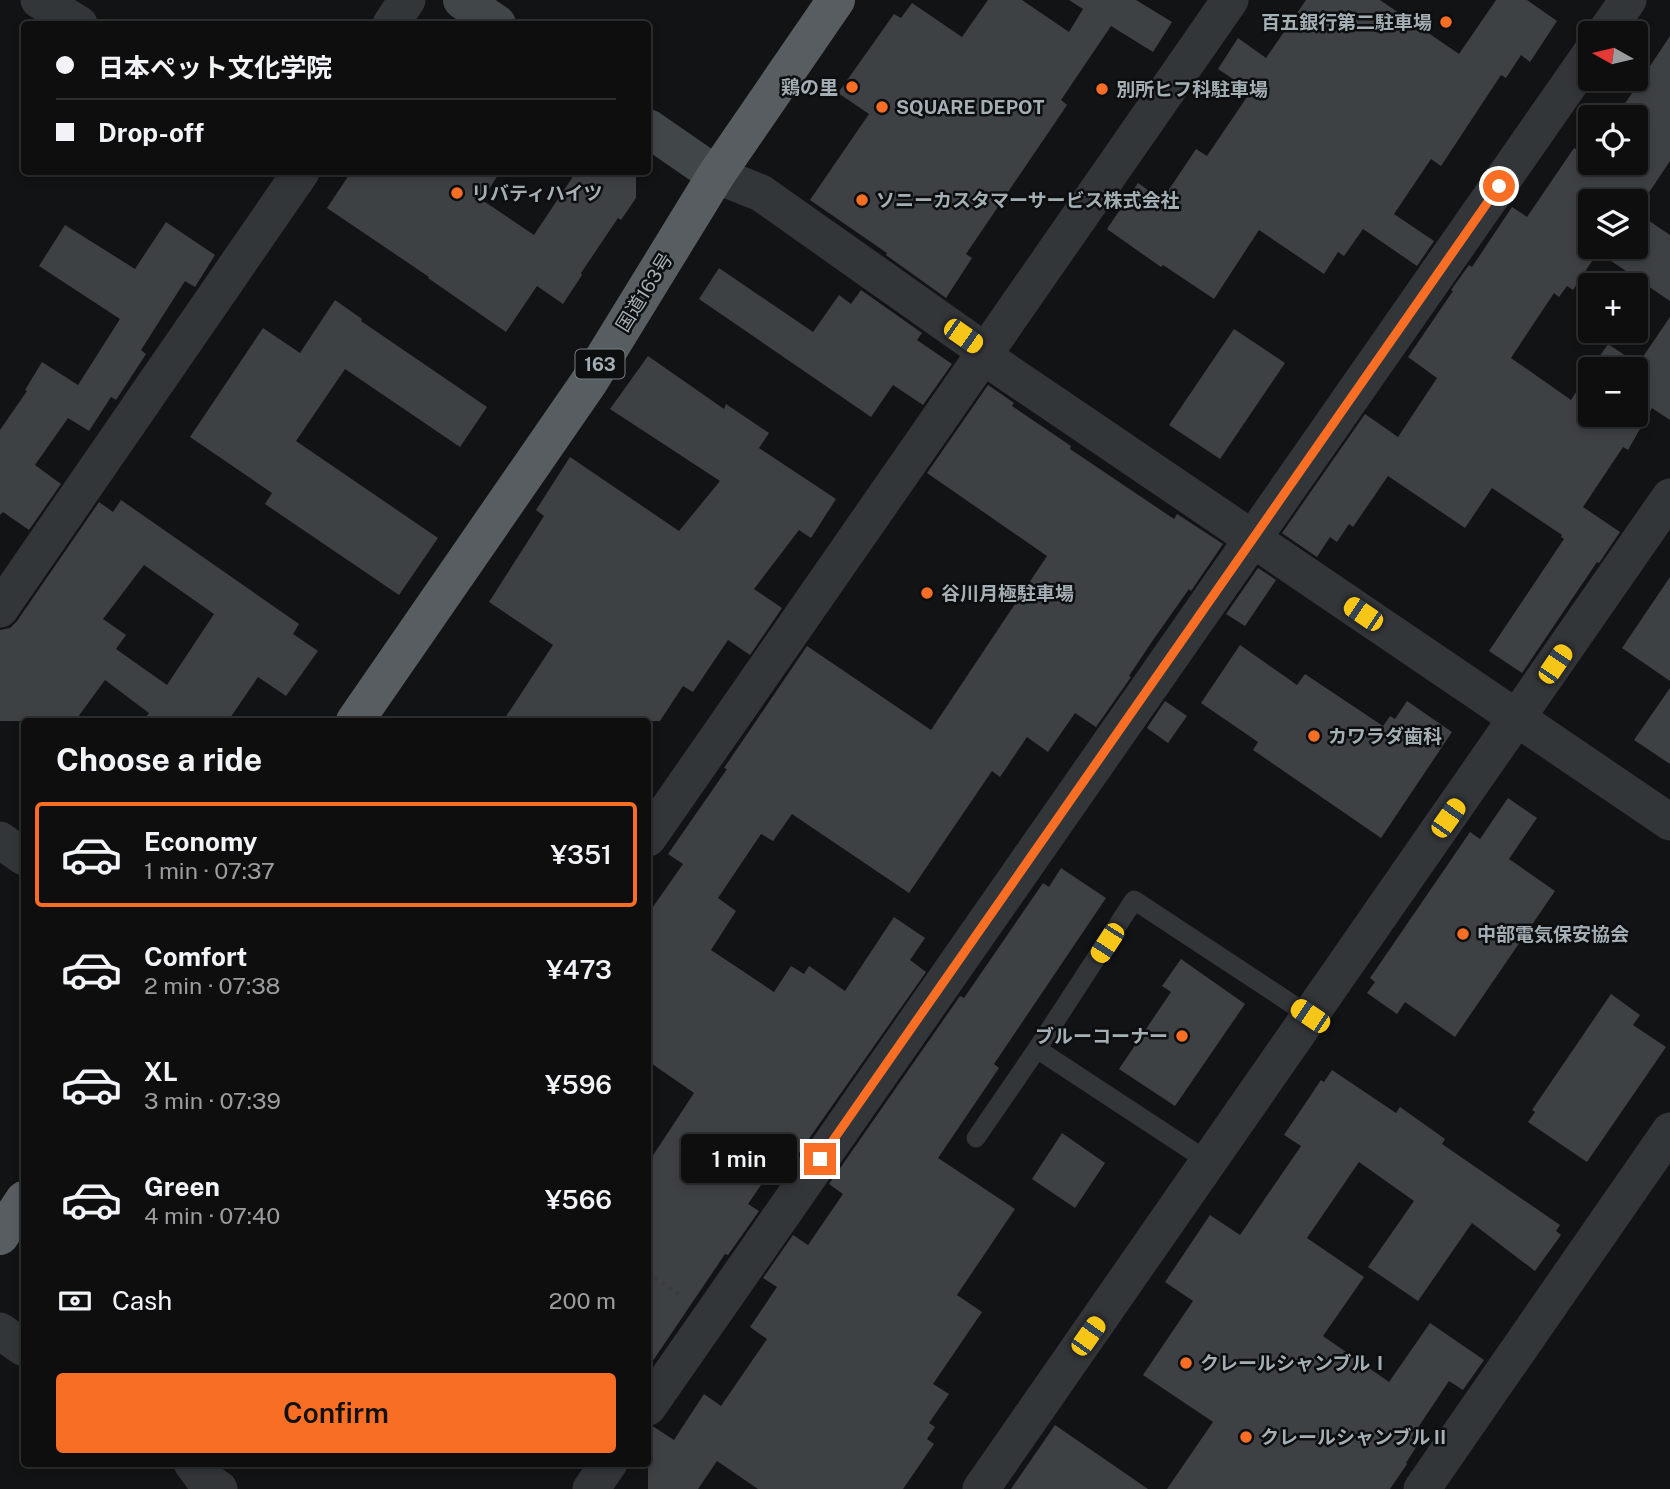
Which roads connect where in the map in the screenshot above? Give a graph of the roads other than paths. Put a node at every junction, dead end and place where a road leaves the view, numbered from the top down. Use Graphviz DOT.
graph roads {
  1 [pos="40,0"];
  2 [pos="407,0"];
  3 [pos="462,0"];
  4 [pos="836,0"];
  5 [pos="1230,0"];
  6 [pos="1628,0"];
  7 [pos="74,21"];
  8 [pos="393,21"];
  9 [pos="493,21"];
  10 [pos="1613,21"];
  11 [pos="1578,72"];
  12 [pos="651,130"];
  13 [pos="299,175"];
  14 [pos="716,175"];
  15 [pos="986,352"];
  16 [pos="1670,497"];
  17 [pos="1252,539"];
  18 [pos="0,608"];
  19 [pos="357,718"];
  20 [pos="1518,719"];
  21 [pos="1670,822"];
  22 [pos="651,834"];
  23 [pos="0,840"];
  24 [pos="21,855"];
  25 [pos="1310,1016"];
  26 [pos="1037,1049"];
  27 [pos="1670,1131"];
  28 [pos="976,1138"];
  29 [pos="1209,1162"];
  30 [pos="21,1204"];
  31 [pos="0,1236"];
  32 [pos="0,1331"];
  33 [pos="21,1346"];
  34 [pos="651,1403"];
  35 [pos="606,1467"];
  36 [pos="590,1489"];
  37 [pos="981,1489"];
  38 [pos="1422,1489"];
  1 -- 7 [label="street"];
  2 -- 8 [label="street"];
  3 -- 9 [label="main road"];
  4 -- 14 [label="highway, 国道163号 / 163"];
  5 -- 15 [label="street"];
  6 -- 10 [label="street"];
  11 -- 17 [label="street"];
  12 -- 14 [label="main road"];
  13 -- 18 [label="street"];
  14 -- 15 [label="street"];
  14 -- 19 [label="highway, 国道163号 / 163"];
  15 -- 17 [label="street"];
  15 -- 22 [label="street"];
  16 -- 20 [label="street"];
  17 -- 20 [label="street"];
  17 -- 34 [label="street"];
  20 -- 21 [label="street"];
  20 -- 25 [label="street"];
  23 -- 24 [label="street"];
  25 -- 26 [label="lane"];
  25 -- 29 [label="street"];
  26 -- 28 [label="lane"];
  26 -- 29 [label="lane"];
  27 -- 38 [label="street"];
  29 -- 37 [label="street"];
  30 -- 31 [label="highway"];
  32 -- 33 [label="street"];
  35 -- 36 [label="street"];
}
